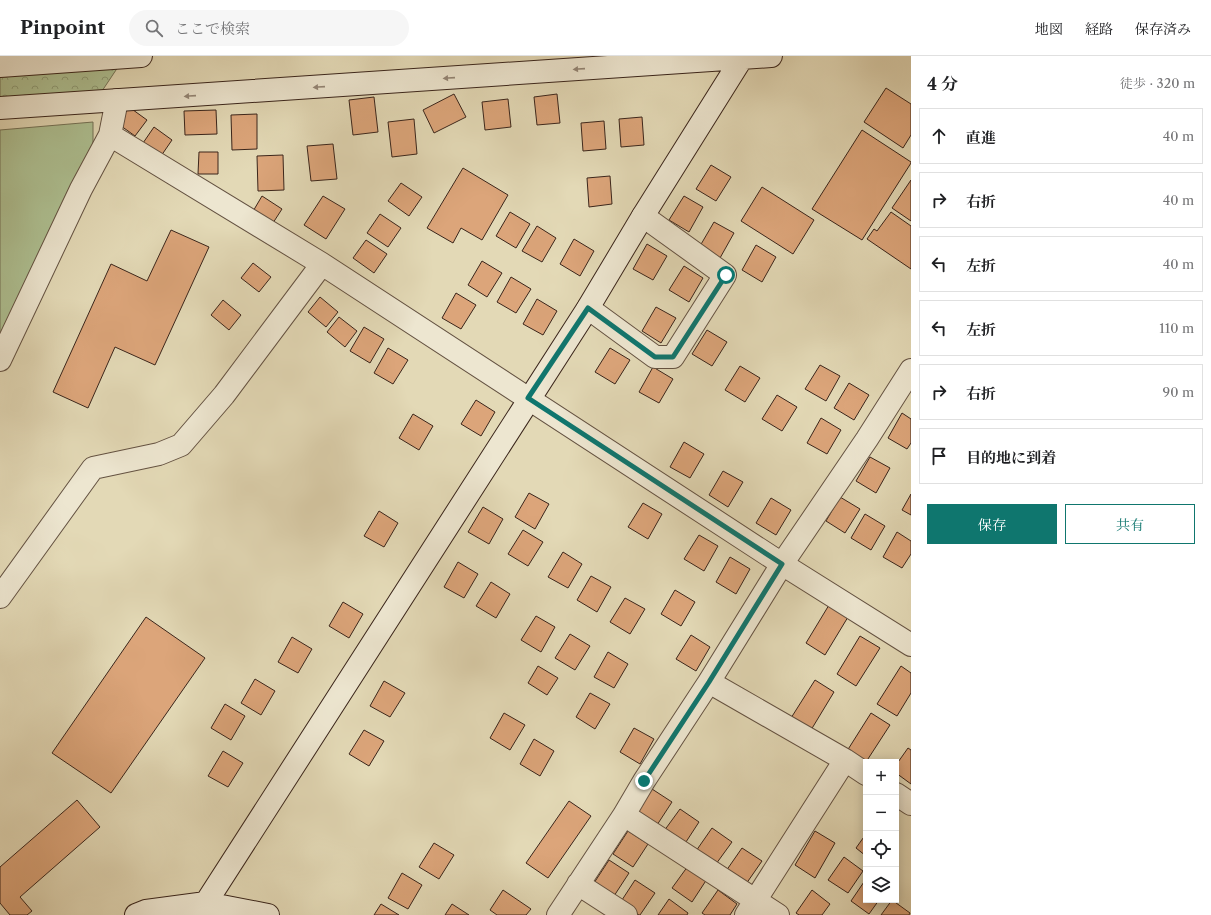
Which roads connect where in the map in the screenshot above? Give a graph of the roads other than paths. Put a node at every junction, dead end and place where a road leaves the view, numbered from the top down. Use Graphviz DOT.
graph roads {
  1 [pos="141,56"];
  2 [pos="771,56"];
  3 [pos="742,58"];
  4 [pos="0,66"];
  5 [pos="117,100"];
  6 [pos="0,108"];
  7 [pos="110,135"];
  8 [pos="643,216"];
  9 [pos="322,264"];
  10 [pos="588,308"];
  11 [pos="0,360"];
  12 [pos="911,370"];
  13 [pos="528,398"];
  14 [pos="782,564"];
  15 [pos="0,597"];
  16 [pos="911,645"];
  17 [pos="709,682"];
  18 [pos="845,760"];
  19 [pos="863,772"];
  20 [pos="898,795"];
  21 [pos="911,804"];
  22 [pos="624,815"];
  23 [pos="578,884"];
  24 [pos="751,908"];
  25 [pos="202,909"];
  26 [pos="136,915"];
  27 [pos="268,915"];
  28 [pos="558,915"];
  29 [pos="626,915"];
  30 [pos="778,915"];
  1 -- 4 [label="street"];
  2 -- 3 [label="street"];
  3 -- 5 [label="street, one-way"];
  3 -- 8 [label="street"];
  5 -- 6 [label="street"];
  5 -- 7 [label="street"];
  7 -- 9 [label="street"];
  7 -- 11 [label="street"];
  8 -- 10 [label="street"];
  8 -- 10 [label="street"];
  9 -- 13 [label="street"];
  9 -- 15 [label="street"];
  10 -- 13 [label="street"];
  12 -- 14 [label="street"];
  13 -- 14 [label="street"];
  13 -- 25 [label="street"];
  14 -- 16 [label="street"];
  14 -- 17 [label="street"];
  17 -- 18 [label="street"];
  17 -- 22 [label="street"];
  18 -- 19 [label="street"];
  18 -- 24 [label="street"];
  20 -- 21 [label="street"];
  22 -- 23 [label="street"];
  22 -- 24 [label="street"];
  23 -- 28 [label="street"];
  23 -- 29 [label="street"];
  24 -- 30 [label="street"];
  25 -- 26 [label="street"];
  25 -- 27 [label="street"];
}
